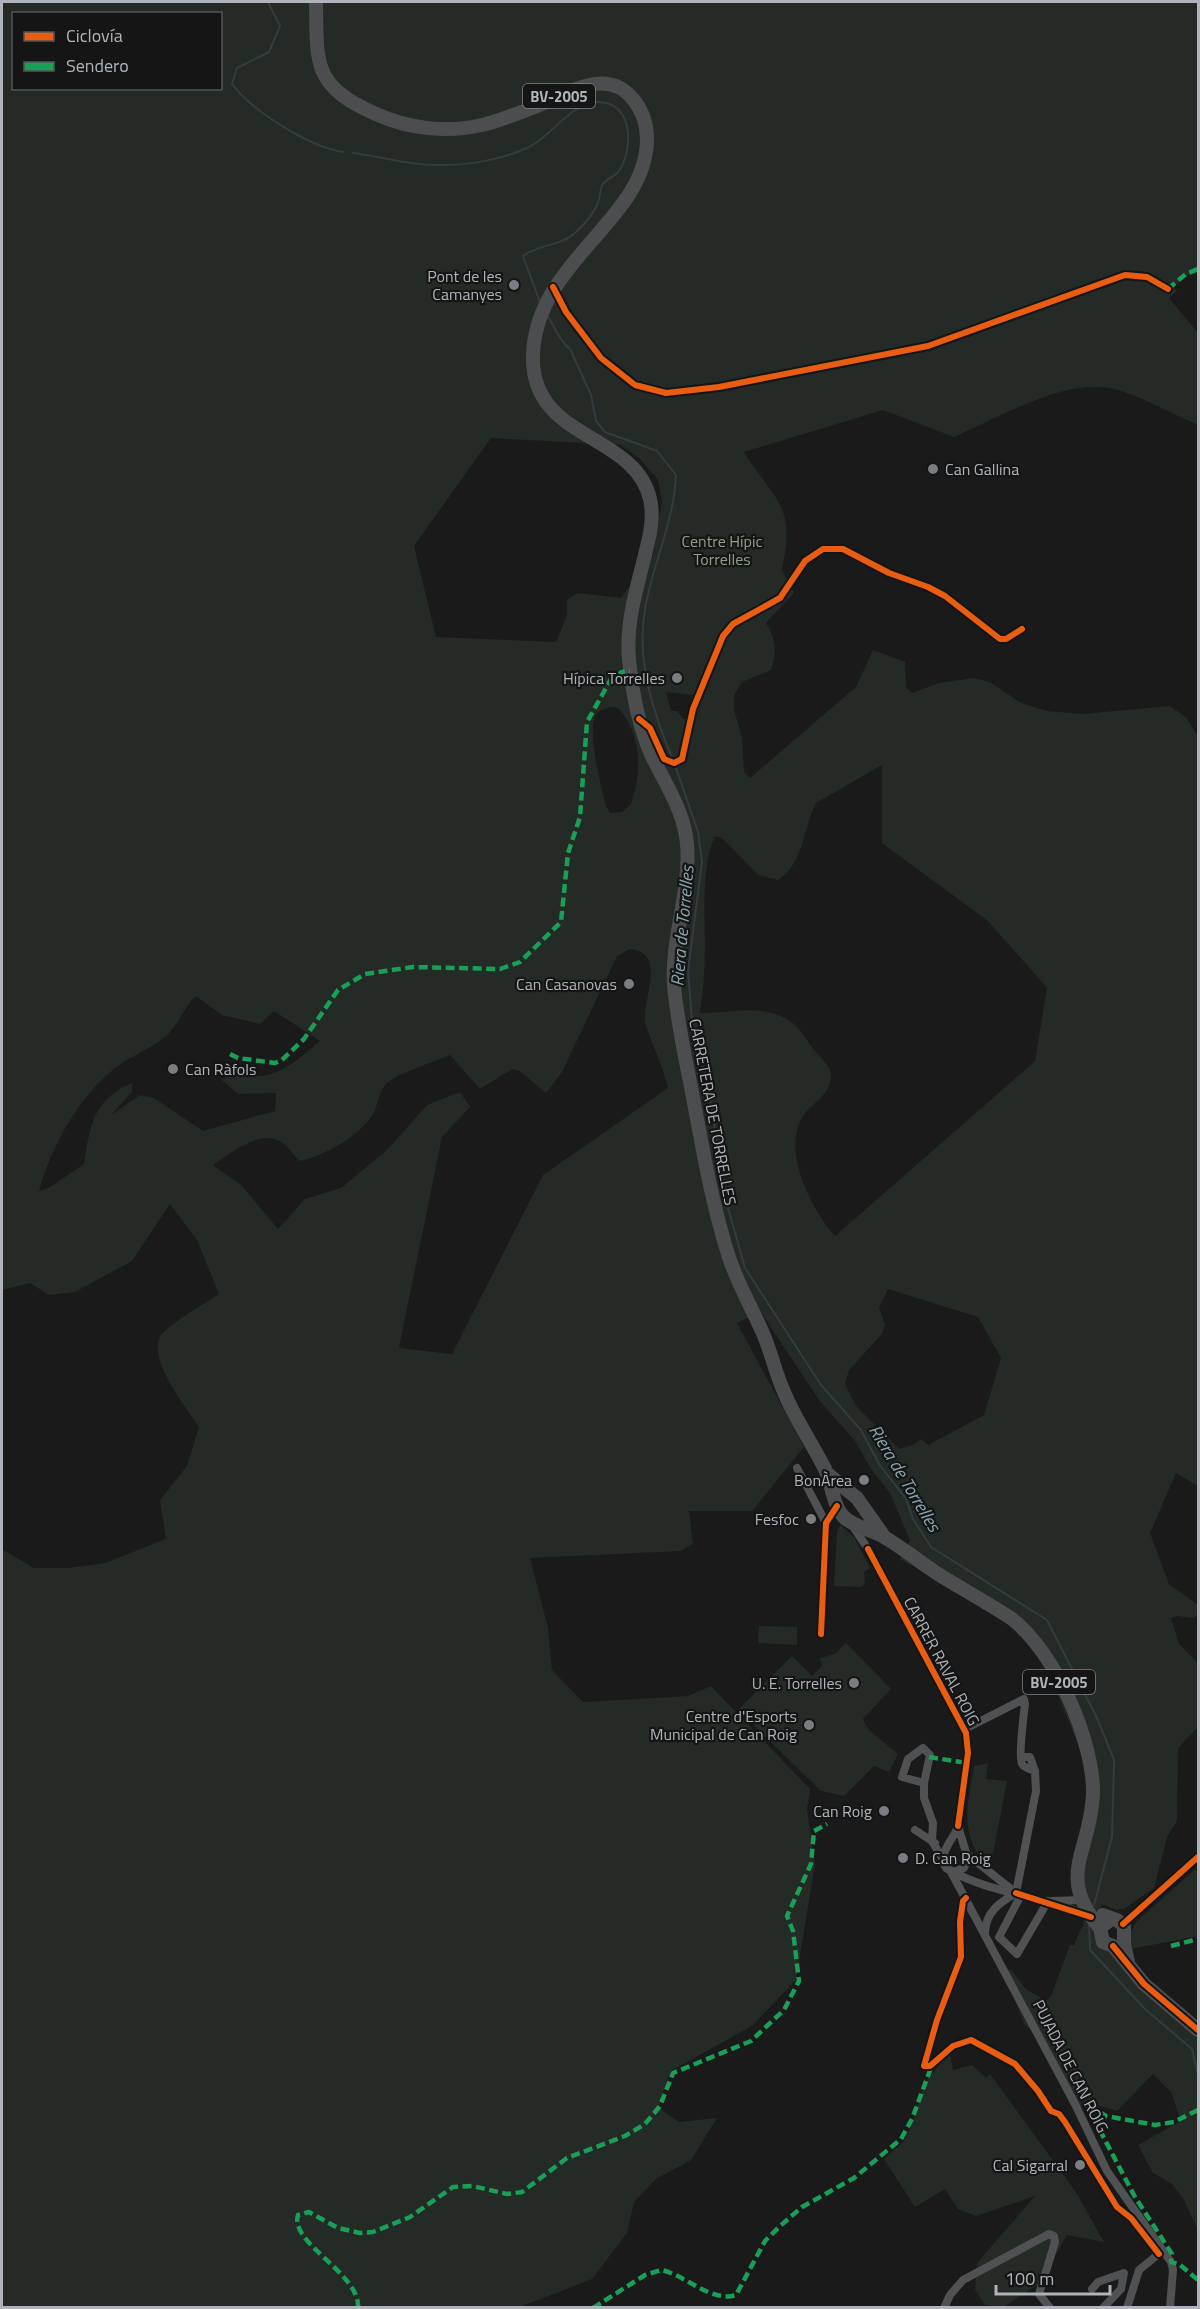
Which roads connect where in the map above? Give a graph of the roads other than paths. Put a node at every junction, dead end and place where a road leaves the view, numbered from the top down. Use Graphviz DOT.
graph roads {
  1 [pos="316,2"];
  2 [pos="553,287"];
  3 [pos="1168,289"];
  4 [pos="1022,629"];
  5 [pos="639,719"];
  6 [pos="797,1468"];
  7 [pos="827,1473"];
  8 [pos="849,1493"];
  9 [pos="817,1504"];
  10 [pos="836,1505"];
  11 [pos="857,1520"];
  12 [pos="826,1522"];
  13 [pos="826,1533"];
  14 [pos="868,1549"];
  15 [pos="821,1634"];
  16 [pos="965,1729"];
  17 [pos="924,1783"];
  18 [pos="958,1826"];
  19 [pos="915,1830"];
  20 [pos="932,1841"];
  21 [pos="948,1847"];
  22 [pos="967,1853"];
  23 [pos="1198,1857"];
  24 [pos="942,1858"];
  25 [pos="951,1871"];
  26 [pos="963,1873"];
  27 [pos="1076,1885"];
  28 [pos="964,1894"];
  29 [pos="1019,1894"];
  30 [pos="1082,1900"];
  31 [pos="1048,1901"];
  32 [pos="1061,1901"];
  33 [pos="1106,1922"];
  34 [pos="985,1932"];
  35 [pos="1119,1943"];
  36 [pos="1198,2030"];
  37 [pos="1161,2252"];
  38 [pos="1092,2289"];
  39 [pos="1169,2304"];
  40 [pos="944,2307"];
  41 [pos="1050,2307"];
  42 [pos="1103,2307"];
  43 [pos="1128,2307"];
  1 -- 2 [label="main road, CARRETERA DE TORRELLES / BV-2005"];
  2 -- 3 [label="street"];
  2 -- 5 [label="main road, CARRETERA DE TORRELLES / BV-2005"];
  4 -- 5 [label="street"];
  5 -- 7 [label="main road, CARRETERA DE TORRELLES / BV-2005"];
  6 -- 9 [label="street"];
  7 -- 8 [label="main road, CARRETERA DE TORRELLES / BV-2005"];
  7 -- 10 [label="main road, CARRETERA DE TORRELLES / BV-2005"];
  8 -- 10 [label="main road"];
  8 -- 11 [label="main road, CARRETERA DE TORRELLES / BV-2005"];
  9 -- 10 [label="street"];
  9 -- 12 [label="street"];
  10 -- 11 [label="main road, CARRETERA DE TORRELLES / BV-2005"];
  10 -- 12 [label="street"];
  11 -- 13 [label="street"];
  11 -- 14 [label="street, CARRER RAVAL ROIG"];
  11 -- 14 [label="street, CARRER RAVAL ROIG"];
  11 -- 27 [label="main road, CARRETERA DE TORRELLES / BV-2005"];
  12 -- 13 [label="street"];
  13 -- 15 [label="street"];
  14 -- 16 [label="street, CARRER RAVAL ROIG"];
  16 -- 18 [label="street, CARRER RAVAL ROIG"];
  16 -- 29 [label="street"];
  17 -- 20 [label="street"];
  18 -- 21 [label="street, CARRER RAVAL ROIG"];
  18 -- 22 [label="street, CARRER RAVAL ROIG"];
  19 -- 20 [label="street"];
  20 -- 21 [label="street"];
  20 -- 24 [label="street"];
  21 -- 22 [label="street"];
  21 -- 24 [label="street"];
  22 -- 26 [label="street"];
  22 -- 29 [label="street"];
  23 -- 33 [label="street"];
  24 -- 25 [label="street"];
  25 -- 26 [label="street"];
  25 -- 28 [label="street, PUJADA DE CAN ROIG"];
  26 -- 28 [label="street"];
  26 -- 29 [label="street"];
  27 -- 30 [label="main road"];
  27 -- 32 [label="street"];
  28 -- 34 [label="street, PUJADA DE CAN ROIG"];
  28 -- 37 [label="street"];
  29 -- 31 [label="street"];
  29 -- 31 [label="street"];
  29 -- 34 [label="street"];
  30 -- 32 [label="street"];
  30 -- 33 [label="main road"];
  30 -- 33 [label="main road"];
  31 -- 32 [label="street"];
  31 -- 33 [label="street"];
  33 -- 35 [label="main road"];
  33 -- 35 [label="main road"];
  34 -- 37 [label="street, PUJADA DE CAN ROIG"];
  35 -- 36 [label="main road"];
  37 -- 39 [label="street"];
  37 -- 43 [label="street"];
  38 -- 42 [label="street"];
  40 -- 41 [label="street"];
}
